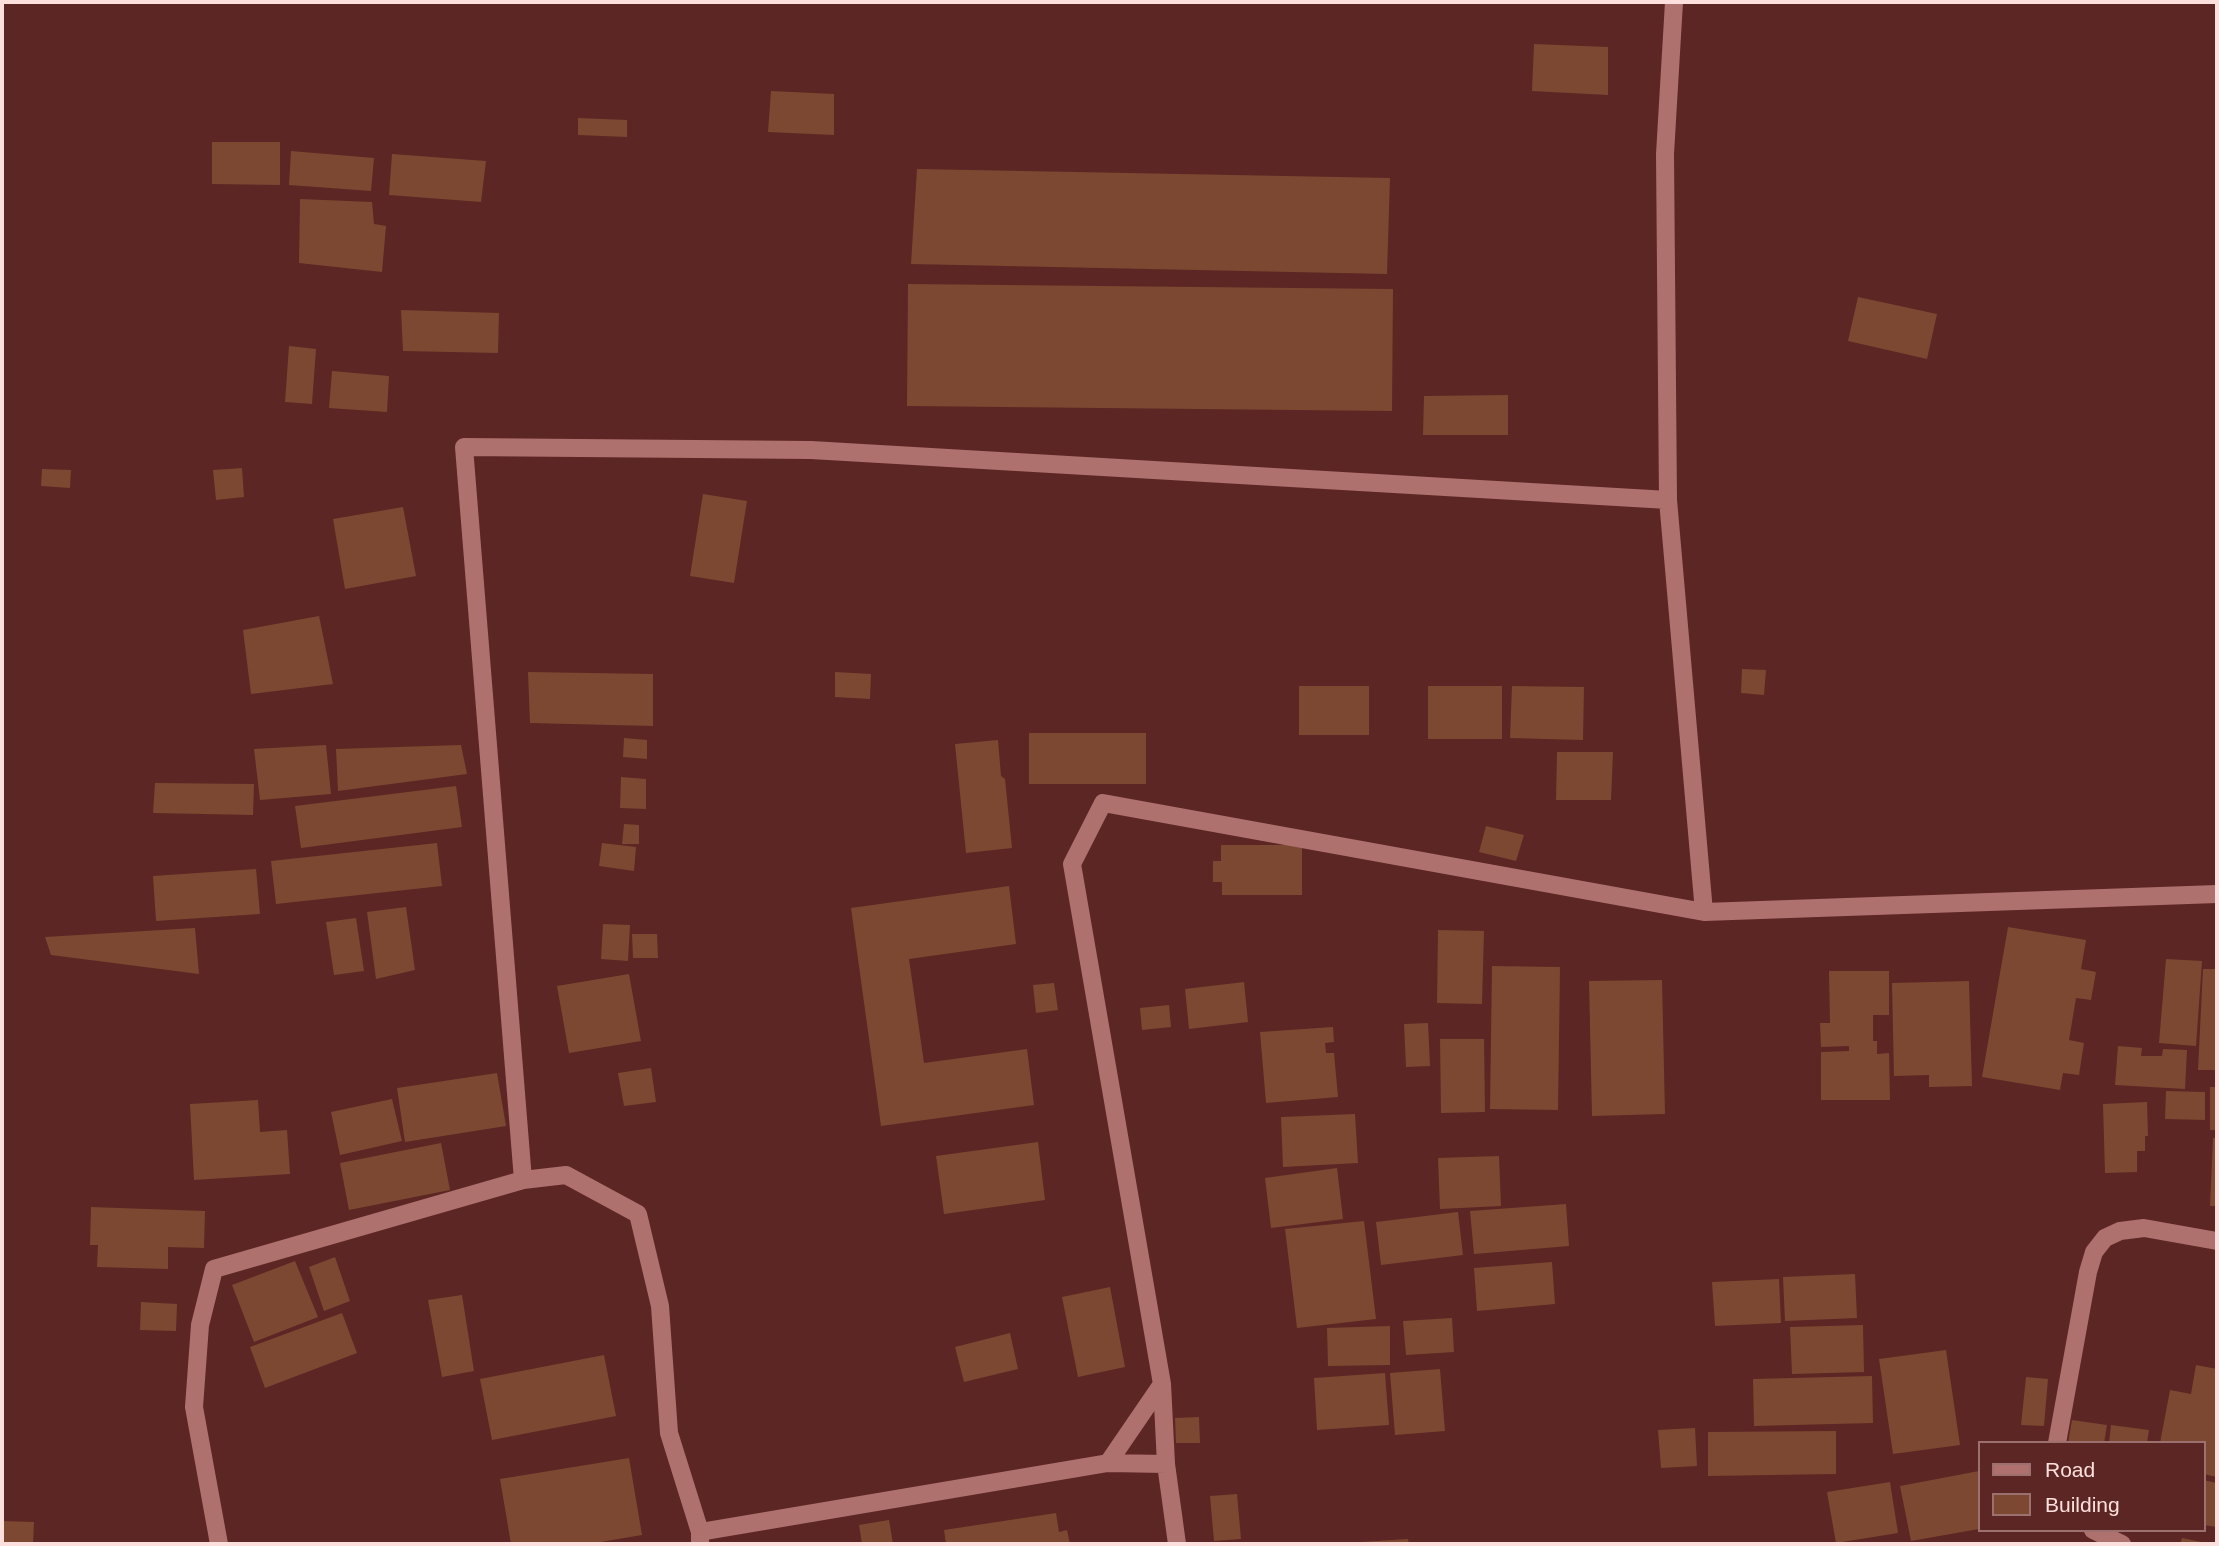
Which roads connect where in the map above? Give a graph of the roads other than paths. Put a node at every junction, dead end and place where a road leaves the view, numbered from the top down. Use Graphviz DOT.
graph roads {
  1 [pos="1674,2"];
  2 [pos="1668,500"];
  3 [pos="2217,894"];
  4 [pos="1704,912"];
  5 [pos="523,1180"];
  6 [pos="2217,1241"];
  7 [pos="1162,1384"];
  8 [pos="2057,1441"];
  9 [pos="1108,1463"];
  10 [pos="1166,1464"];
  11 [pos="2097,1532"];
  12 [pos="700,1538"];
  13 [pos="219,1544"];
  14 [pos="1177,1544"];
  15 [pos="2122,1544"];
  1 -- 2 [label="street"];
  2 -- 4 [label="street"];
  2 -- 5 [label="street"];
  3 -- 4 [label="street"];
  4 -- 7 [label="street"];
  5 -- 12 [label="street"];
  5 -- 13 [label="street"];
  6 -- 8 [label="street"];
  7 -- 9 [label="street"];
  7 -- 10 [label="street"];
  9 -- 10 [label="street"];
  9 -- 12 [label="street"];
  10 -- 14 [label="street"];
  11 -- 15 [label="street"];
}
